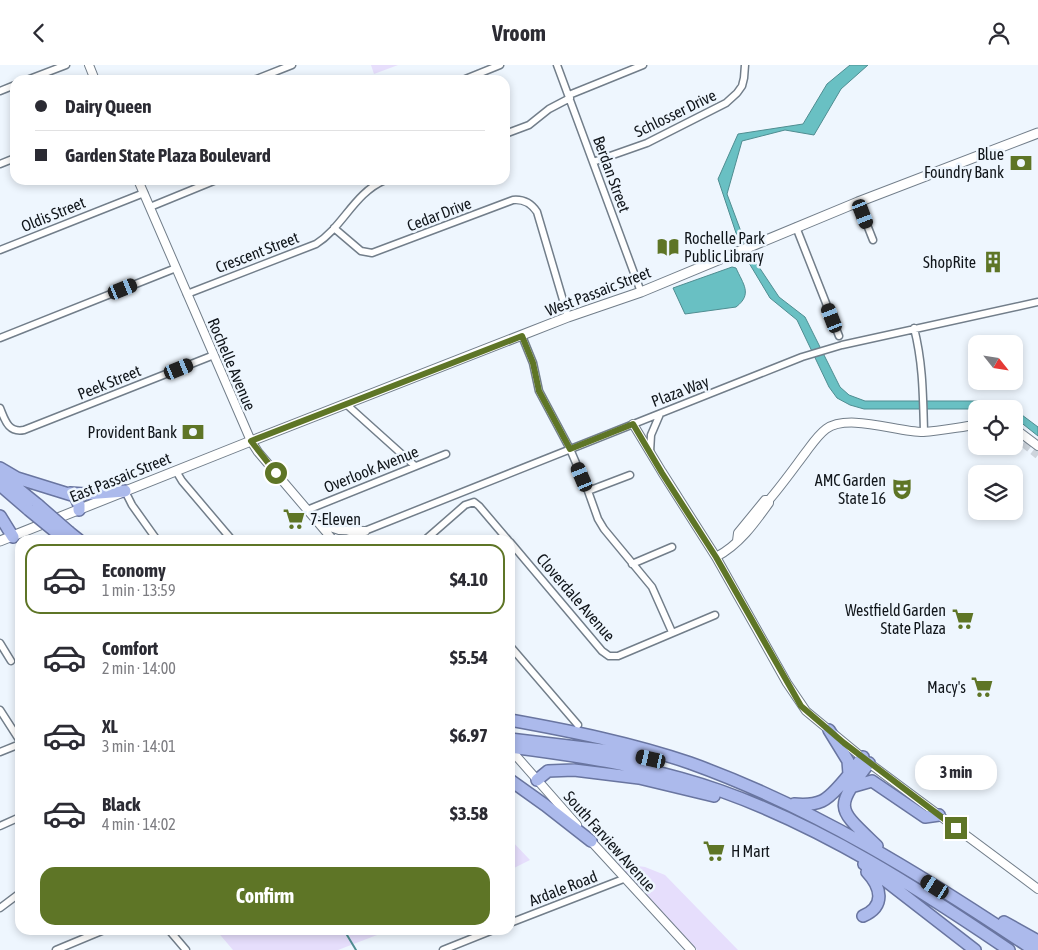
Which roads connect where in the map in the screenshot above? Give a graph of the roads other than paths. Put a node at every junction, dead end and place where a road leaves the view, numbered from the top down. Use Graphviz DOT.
graph roads {
  1 [pos="66,65"];
  2 [pos="292,65"];
  3 [pos="500,65"];
  4 [pos="557,65"];
  5 [pos="643,65"];
  6 [pos="745,65"];
  7 [pos="40,75"];
  8 [pos="267,75"];
  9 [pos="475,75"];
  10 [pos="569,96"];
  11 [pos="510,132"];
  12 [pos="1038,133"];
  13 [pos="593,162"];
  14 [pos="140,185"];
  15 [pos="204,185"];
  16 [pos="376,185"];
  17 [pos="144,193"];
  18 [pos="858,202"];
  19 [pos="150,207"];
  20 [pos="796,227"];
  21 [pos="334,228"];
  22 [pos="873,240"];
  23 [pos="0,250"];
  24 [pos="176,268"];
  25 [pos="641,291"];
  26 [pos="187,294"];
  27 [pos="1038,302"];
  28 [pos="568,317"];
  29 [pos="914,328"];
  30 [pos="522,336"];
  31 [pos="839,336"];
  32 [pos="0,338"];
  33 [pos="214,355"];
  34 [pos="346,404"];
  35 [pos="0,408"];
  36 [pos="661,413"];
  37 [pos="633,424"];
  38 [pos="968,426"];
  39 [pos="924,432"];
  40 [pos="1023,435"];
  41 [pos="251,441"];
  42 [pos="1038,446"];
  43 [pos="570,449"];
  44 [pos="650,453"];
  45 [pos="446,454"];
  46 [pos="415,466"];
  47 [pos="0,468"];
  48 [pos="176,471"];
  49 [pos="0,474"];
  50 [pos="630,475"];
  51 [pos="0,485"];
  52 [pos="126,491"];
  53 [pos="588,491"];
  54 [pos="68,493"];
  55 [pos="34,507"];
  56 [pos="307,509"];
  57 [pos="79,510"];
  58 [pos="0,516"];
  59 [pos="318,523"];
  60 [pos="365,531"];
  61 [pos="16,535"];
  62 [pos="23,535"];
  63 [pos="64,535"];
  64 [pos="153,535"];
  65 [pos="228,535"];
  66 [pos="329,535"];
  67 [pos="355,535"];
  68 [pos="362,535"];
  69 [pos="430,535"];
  70 [pos="504,535"];
  71 [pos="15,538"];
  72 [pos="0,541"];
  73 [pos="672,547"];
  74 [pos="515,548"];
  75 [pos="716,557"];
  76 [pos="632,565"];
  77 [pos="715,615"];
  78 [pos="672,632"];
  79 [pos="0,643"];
  80 [pos="515,652"];
  81 [pos="11,661"];
  82 [pos="0,710"];
  83 [pos="515,721"];
  84 [pos="578,725"];
  85 [pos="829,730"];
  86 [pos="15,734"];
  87 [pos="515,740"];
  88 [pos="15,744"];
  89 [pos="515,749"];
  90 [pos="0,752"];
  91 [pos="515,754"];
  92 [pos="866,760"];
  93 [pos="849,774"];
  94 [pos="533,776"];
  95 [pos="515,783"];
  96 [pos="850,788"];
  97 [pos="752,789"];
  98 [pos="775,799"];
  99 [pos="770,811"];
  100 [pos="939,815"];
  101 [pos="15,819"];
  102 [pos="0,826"];
  103 [pos="591,841"];
  104 [pos="848,850"];
  105 [pos="897,864"];
  106 [pos="626,878"];
  107 [pos="1038,889"];
  108 [pos="950,896"];
  109 [pos="15,897"];
  110 [pos="0,908"];
  111 [pos="863,916"];
  112 [pos="515,921"];
  113 [pos="92,935"];
  114 [pos="173,935"];
  115 [pos="480,935"];
  116 [pos="954,935"];
  117 [pos="1038,941"];
  118 [pos="56,950"];
  119 [pos="186,950"];
  120 [pos="443,950"];
  121 [pos="691,950"];
  122 [pos="970,950"];
  123 [pos="975,950"];
  124 [pos="1010,950"];
  125 [pos="1034,950"];
  1 -- 7 [label="street"];
  2 -- 8 [label="street"];
  3 -- 9 [label="street"];
  4 -- 10 [label="street, Berdan Street"];
  5 -- 10 [label="street"];
  6 -- 13 [label="street, Schlosser Drive"];
  10 -- 11 [label="street"];
  10 -- 13 [label="street, Berdan Street"];
  12 -- 18 [label="main road, West Passaic Street"];
  13 -- 25 [label="street, Berdan Street"];
  14 -- 17 [label="street, Rochelle Avenue"];
  15 -- 19 [label="street"];
  16 -- 21 [label="street, Crescent Street"];
  17 -- 19 [label="street, Rochelle Avenue"];
  17 -- 23 [label="street, Oldis Street"];
  18 -- 20 [label="main road, West Passaic Street"];
  18 -- 22 [label="street"];
  19 -- 24 [label="street, Rochelle Avenue"];
  20 -- 25 [label="main road, West Passaic Street"];
  20 -- 31 [label="street"];
  21 -- 26 [label="street, Crescent Street"];
  21 -- 28 [label="street, Cedar Drive"];
  24 -- 26 [label="street, Rochelle Avenue"];
  24 -- 32 [label="street"];
  25 -- 28 [label="main road, West Passaic Street"];
  26 -- 33 [label="street, Rochelle Avenue"];
  27 -- 29 [label="street, Plaza Way"];
  28 -- 30 [label="main road, West Passaic Street"];
  29 -- 36 [label="street, Plaza Way"];
  29 -- 39 [label="street"];
  30 -- 34 [label="main road, West Passaic Street"];
  30 -- 43 [label="street"];
  33 -- 35 [label="street, Peek Street"];
  33 -- 41 [label="street, Rochelle Avenue"];
  34 -- 41 [label="main road, West Passaic Street"];
  34 -- 46 [label="street"];
  36 -- 37 [label="street, Plaza Way"];
  36 -- 44 [label="street"];
  37 -- 43 [label="street, Plaza Way"];
  37 -- 44 [label="street"];
  38 -- 39 [label="street"];
  39 -- 75 [label="street"];
  40 -- 42 [label="street"];
  41 -- 48 [label="main road, East Passaic Street"];
  41 -- 56 [label="street, Rochelle Avenue"];
  43 -- 53 [label="street"];
  43 -- 60 [label="street, Plaza Way"];
  44 -- 75 [label="street"];
  45 -- 46 [label="street, Overlook Avenue"];
  46 -- 56 [label="street, Overlook Avenue"];
  47 -- 54 [label="highway"];
  48 -- 52 [label="main road, East Passaic Street"];
  48 -- 65 [label="street"];
  49 -- 55 [label="highway"];
  50 -- 53 [label="street"];
  51 -- 55 [label="highway"];
  52 -- 54 [label="highway"];
  52 -- 57 [label="main road, East Passaic Street"];
  52 -- 64 [label="street"];
  53 -- 76 [label="street"];
  54 -- 57 [label="highway"];
  55 -- 63 [label="highway, bridge"];
  56 -- 59 [label="street, Rochelle Avenue"];
  57 -- 62 [label="main road, East Passaic Street"];
  58 -- 61 [label="highway"];
  59 -- 60 [label="street"];
  59 -- 66 [label="street, Rochelle Avenue"];
  60 -- 67 [label="street, Plaza Way"];
  60 -- 68 [label="street"];
  69 -- 70 [label="street, Cloverdale Avenue"];
  71 -- 72 [label="main road, East Passaic Street"];
  73 -- 76 [label="street"];
  74 -- 78 [label="street, Cloverdale Avenue"];
  75 -- 85 [label="street"];
  76 -- 78 [label="street"];
  77 -- 78 [label="street"];
  79 -- 81 [label="street"];
  80 -- 84 [label="street"];
  82 -- 86 [label="street"];
  83 -- 97 [label="highway"];
  85 -- 92 [label="street"];
  85 -- 93 [label="highway"];
  87 -- 97 [label="highway"];
  88 -- 90 [label="street"];
  89 -- 99 [label="highway"];
  91 -- 94 [label="street, South Farview Avenue"];
  92 -- 93 [label="highway"];
  92 -- 96 [label="highway"];
  92 -- 100 [label="street"];
  93 -- 98 [label="highway"];
  94 -- 99 [label="highway"];
  94 -- 103 [label="street, South Farview Avenue"];
  95 -- 103 [label="highway"];
  96 -- 100 [label="highway"];
  96 -- 105 [label="highway"];
  97 -- 98 [label="highway"];
  98 -- 105 [label="highway"];
  99 -- 104 [label="highway"];
  100 -- 107 [label="street"];
  101 -- 102 [label="street"];
  103 -- 106 [label="street, South Farview Avenue"];
  104 -- 111 [label="highway"];
  104 -- 116 [label="highway"];
  104 -- 124 [label="highway"];
  105 -- 108 [label="highway"];
  106 -- 112 [label="street, Ardale Road"];
  106 -- 121 [label="street, South Farview Avenue"];
  108 -- 117 [label="highway"];
  108 -- 125 [label="highway"];
  109 -- 110 [label="street"];
  113 -- 118 [label="street"];
  114 -- 119 [label="street"];
  115 -- 120 [label="street"];
  116 -- 122 [label="highway"];
  116 -- 123 [label="highway"];
}
